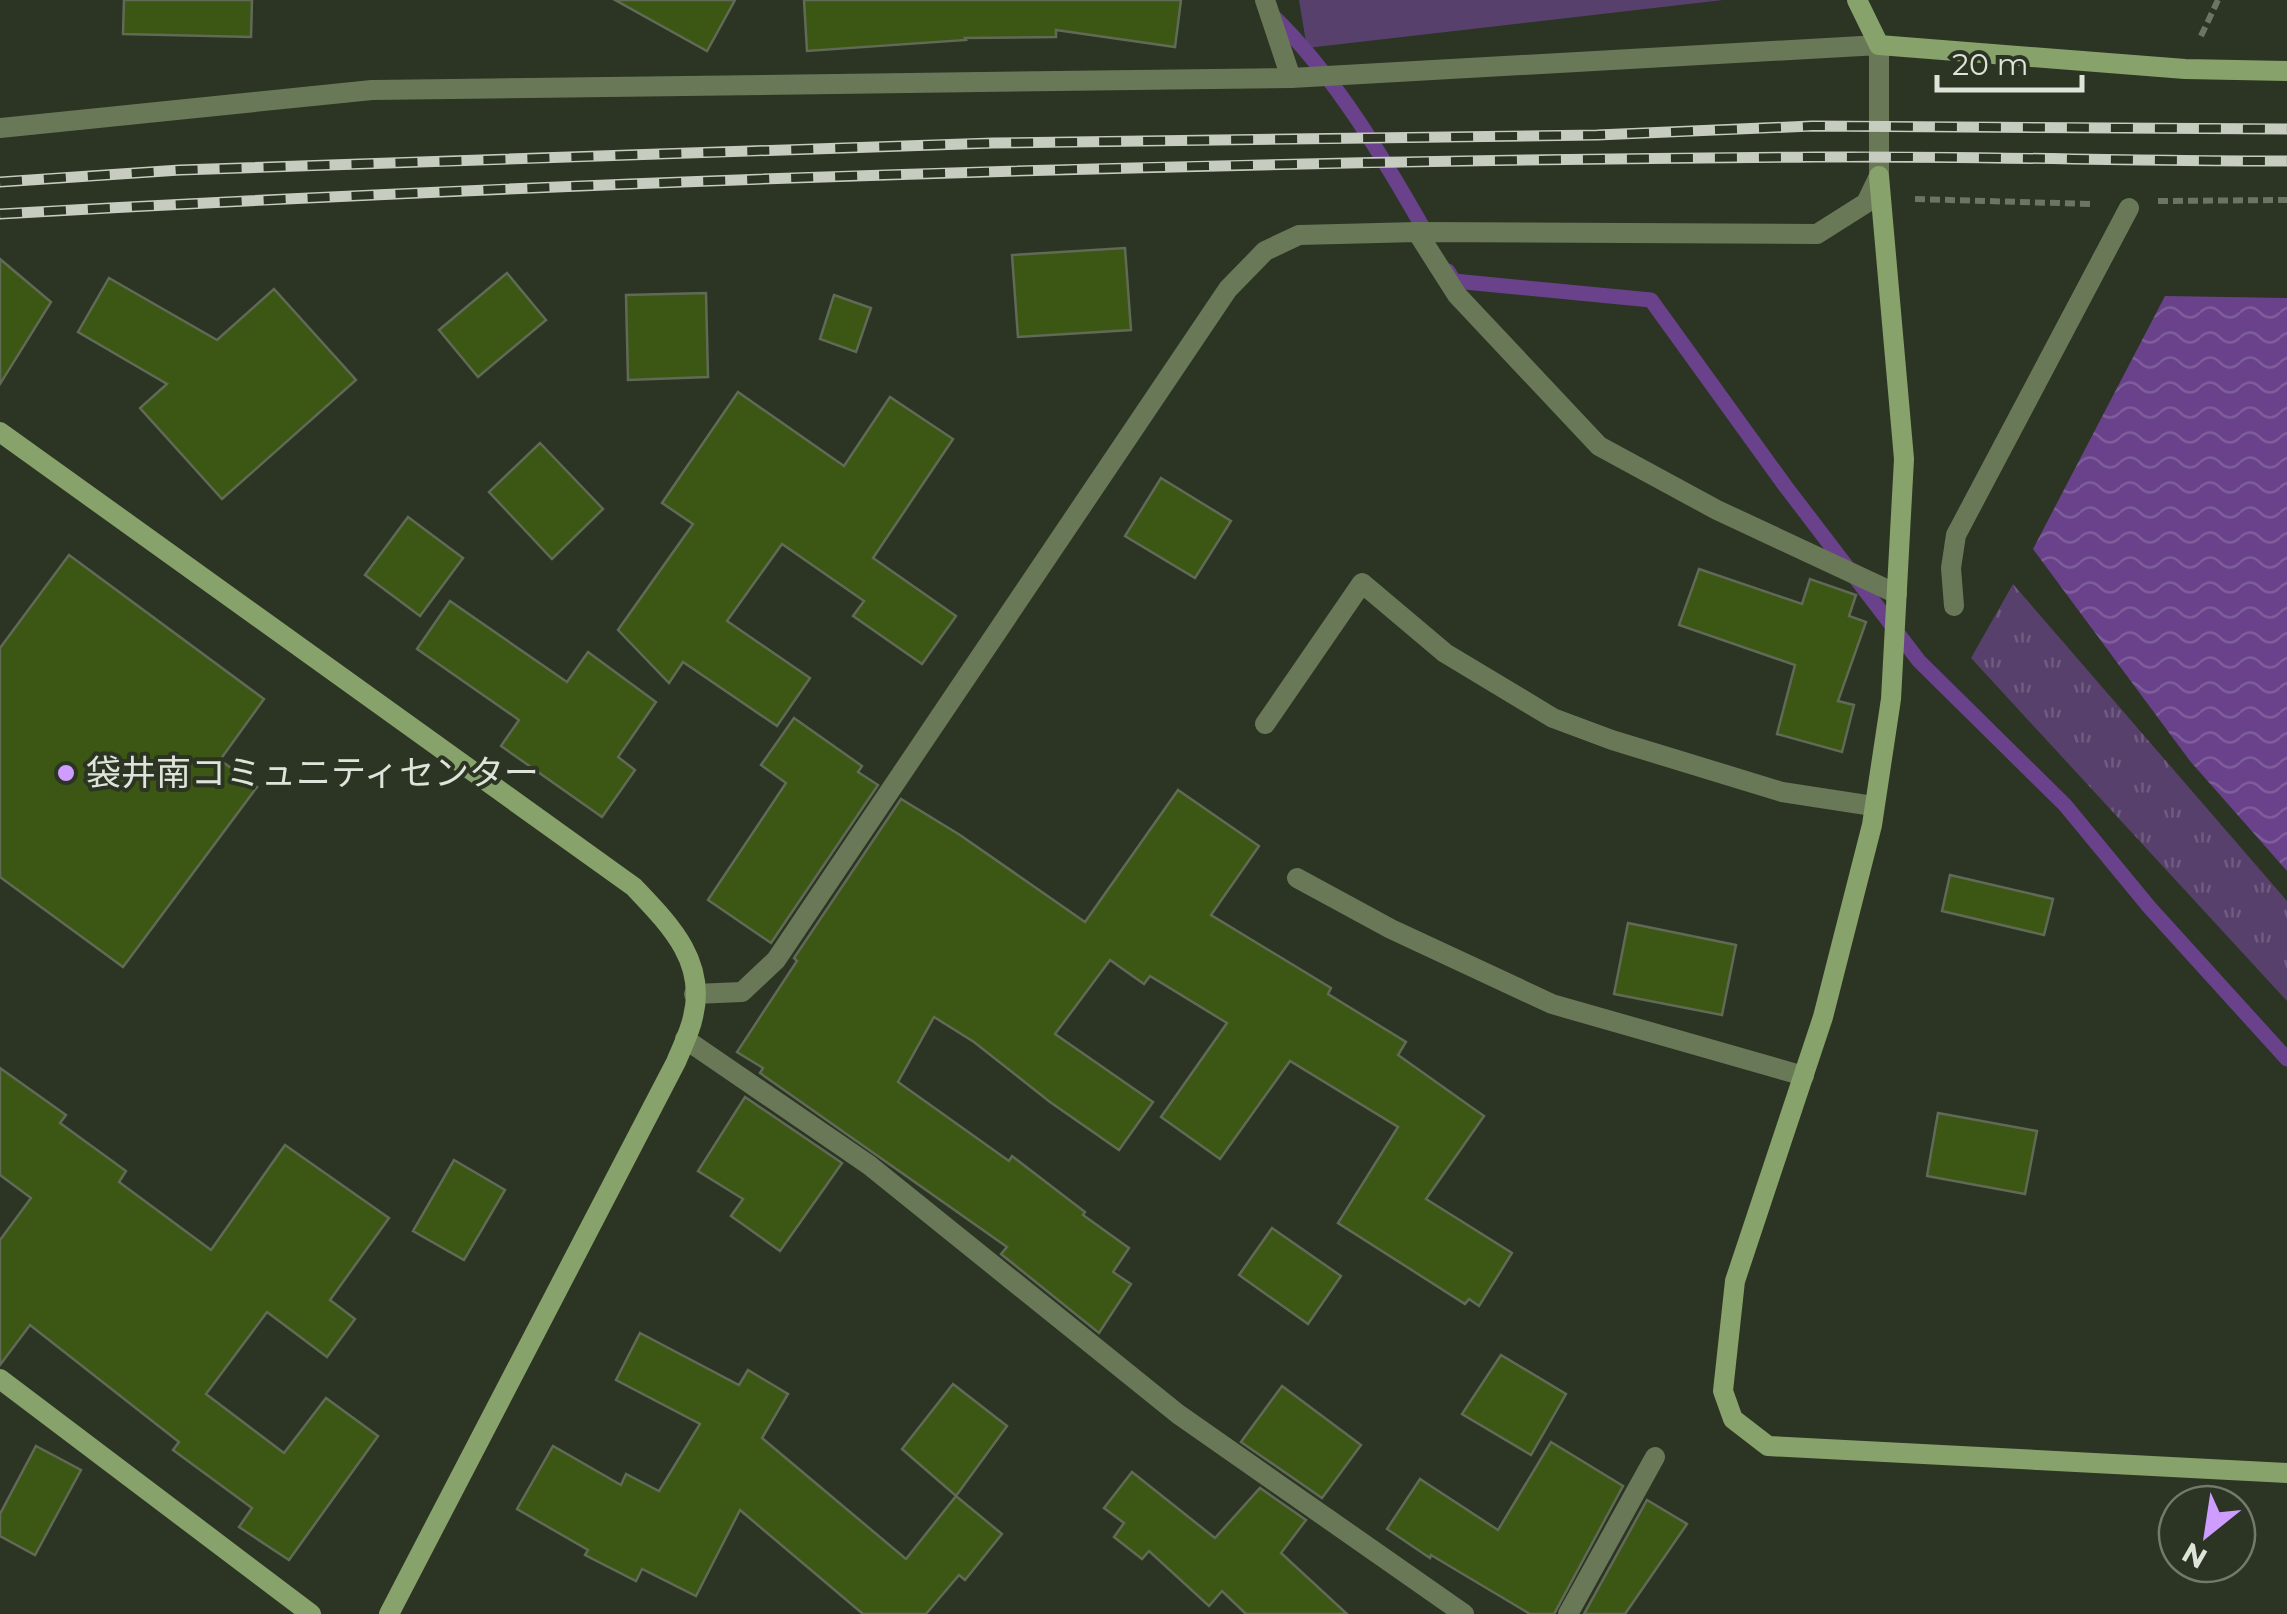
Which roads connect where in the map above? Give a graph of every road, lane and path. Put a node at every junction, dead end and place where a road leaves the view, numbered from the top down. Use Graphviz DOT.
graph roads {
  1 [pos="1265,0"];
  2 [pos="1857,0"];
  3 [pos="1879,45"];
  4 [pos="2287,70"];
  5 [pos="1291,78"];
  6 [pos="0,128"];
  7 [pos="1875,185"];
  8 [pos="2287,200"];
  9 [pos="2129,208"];
  10 [pos="1416,232"];
  11 [pos="0,432"];
  12 [pos="1897,594"];
  13 [pos="1954,606"];
  14 [pos="1265,724"];
  15 [pos="1873,806"];
  16 [pos="1297,878"];
  17 [pos="694,994"];
  18 [pos="685,1039"];
  19 [pos="1804,1076"];
  20 [pos="0,1379"];
  21 [pos="1656,1457"];
  22 [pos="2287,1473"];
  23 [pos="312,1614"];
  24 [pos="389,1614"];
  25 [pos="1464,1614"];
  26 [pos="1568,1614"];
  1 -- 5 [label="street"];
  2 -- 3 [label="street"];
  3 -- 4 [label="street"];
  3 -- 5 [label="street"];
  3 -- 7 [label="street"];
  5 -- 6 [label="street"];
  7 -- 9 [label="path"];
  7 -- 10 [label="street"];
  7 -- 12 [label="street"];
  8 -- 9 [label="path"];
  9 -- 13 [label="street"];
  10 -- 12 [label="street"];
  10 -- 17 [label="street"];
  11 -- 17 [label="street"];
  12 -- 15 [label="street"];
  14 -- 15 [label="street"];
  15 -- 19 [label="street"];
  16 -- 19 [label="street"];
  17 -- 18 [label="street"];
  18 -- 24 [label="street"];
  18 -- 25 [label="street"];
  19 -- 22 [label="street"];
  20 -- 23 [label="street"];
  21 -- 26 [label="street"];
}
